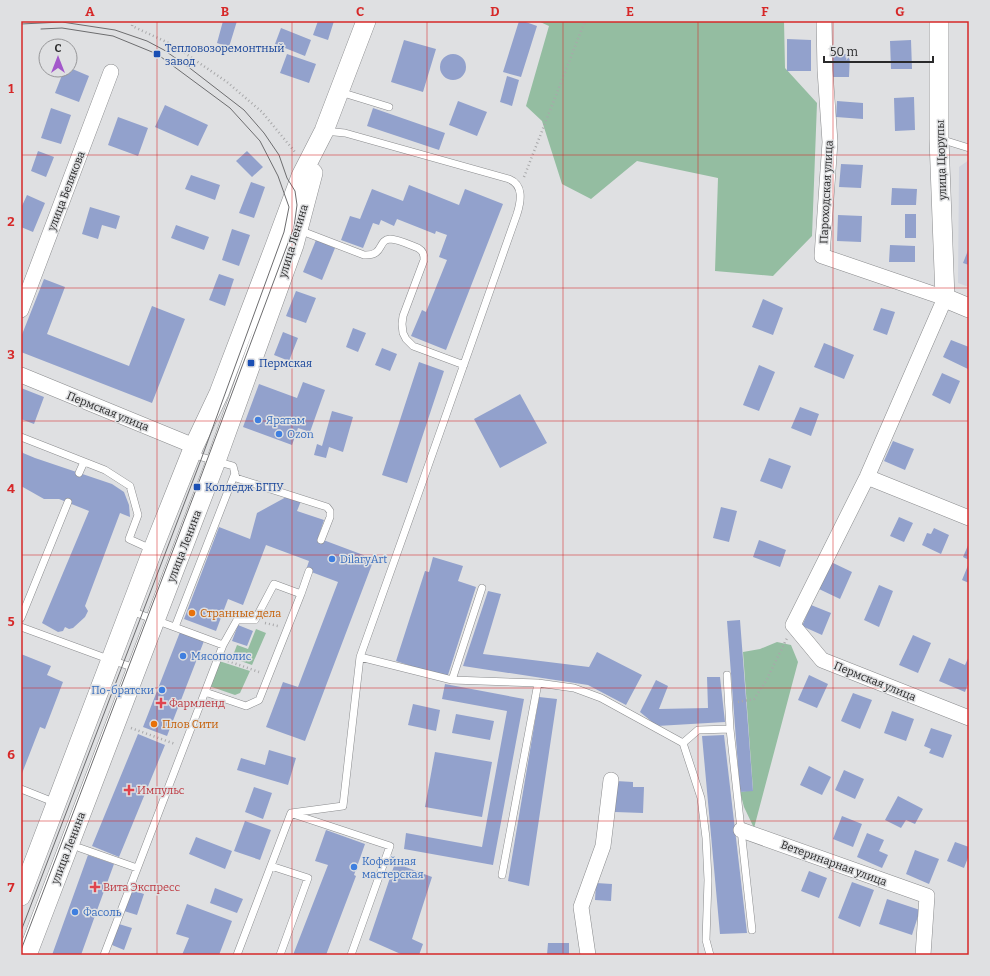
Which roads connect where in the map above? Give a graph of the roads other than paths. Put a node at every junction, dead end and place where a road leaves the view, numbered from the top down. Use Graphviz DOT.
graph roads {
  1 [pos="366,21"];
  2 [pos="824,21"];
  3 [pos="939,21"];
  4 [pos="111,72"];
  5 [pos="339,92"];
  6 [pos="389,107"];
  7 [pos="324,131"];
  8 [pos="939,139"];
  9 [pos="969,148"];
  10 [pos="299,230"];
  11 [pos="946,298"];
  12 [pos="969,308"];
  13 [pos="21,310"];
  14 [pos="464,365"];
  15 [pos="21,375"];
  16 [pos="21,437"];
  17 [pos="193,450"];
  18 [pos="216,461"];
  19 [pos="84,462"];
  20 [pos="79,473"];
  21 [pos="235,473"];
  22 [pos="867,476"];
  23 [pos="68,502"];
  24 [pos="969,518"];
  25 [pos="321,540"];
  26 [pos="153,550"];
  27 [pos="309,572"];
  28 [pos="482,588"];
  29 [pos="301,594"];
  30 [pos="129,611"];
  31 [pos="21,618"];
  32 [pos="156,620"];
  33 [pos="21,626"];
  34 [pos="175,627"];
  35 [pos="223,645"];
  36 [pos="360,658"];
  37 [pos="111,660"];
  38 [pos="137,669"];
  39 [pos="727,675"];
  40 [pos="452,680"];
  41 [pos="538,683"];
  42 [pos="205,692"];
  43 [pos="969,718"];
  44 [pos="730,729"];
  45 [pos="683,744"];
  46 [pos="611,780"];
  47 [pos="21,789"];
  48 [pos="57,803"];
  49 [pos="291,813"];
  50 [pos="741,830"];
  51 [pos="80,848"];
  52 [pos="271,866"];
  53 [pos="137,868"];
  54 [pos="502,875"];
  55 [pos="21,896"];
  56 [pos="752,930"];
  57 [pos="27,955"];
  58 [pos="104,955"];
  59 [pos="238,955"];
  60 [pos="280,955"];
  61 [pos="351,955"];
  62 [pos="588,955"];
  63 [pos="710,955"];
  64 [pos="923,955"];
  1 -- 5 [label="street, улица Ленина"];
  2 -- 11 [label="street, Пароходская улица"];
  3 -- 8 [label="street, улица Цюрупы"];
  4 -- 13 [label="street, улица Белякова"];
  5 -- 6 [label="lane"];
  5 -- 7 [label="street, улица Ленина"];
  7 -- 10 [label="street, улица Ленина"];
  7 -- 14 [label="lane"];
  7 -- 17 [label="street, улица Ленина"];
  8 -- 9 [label="lane"];
  8 -- 11 [label="street, улица Цюрупы"];
  10 -- 14 [label="lane"];
  10 -- 18 [label="street, улица Ленина"];
  11 -- 12 [label="street"];
  11 -- 22 [label="street"];
  14 -- 36 [label="lane"];
  15 -- 17 [label="street, Пермская улица"];
  16 -- 19 [label="lane"];
  17 -- 18 [label="lane"];
  17 -- 26 [label="street, улица Ленина"];
  18 -- 21 [label="lane"];
  18 -- 32 [label="street, улица Ленина"];
  19 -- 20 [label="lane"];
  19 -- 26 [label="lane"];
  21 -- 25 [label="lane"];
  21 -- 34 [label="lane"];
  22 -- 24 [label="street"];
  22 -- 43 [label="street, Пермская улица"];
  23 -- 31 [label="lane"];
  26 -- 30 [label="street, улица Ленина"];
  27 -- 29 [label="lane"];
  28 -- 40 [label="lane"];
  29 -- 35 [label="lane"];
  29 -- 42 [label="lane"];
  30 -- 32 [label="lane"];
  30 -- 37 [label="street, улица Ленина"];
  32 -- 34 [label="lane"];
  32 -- 38 [label="street, улица Ленина"];
  33 -- 37 [label="lane"];
  34 -- 35 [label="lane"];
  35 -- 42 [label="lane"];
  36 -- 40 [label="lane"];
  36 -- 49 [label="lane"];
  37 -- 38 [label="lane"];
  37 -- 48 [label="street, улица Ленина"];
  38 -- 57 [label="street, улица Ленина"];
  39 -- 44 [label="lane"];
  40 -- 41 [label="lane"];
  41 -- 45 [label="lane"];
  41 -- 54 [label="lane"];
  42 -- 53 [label="lane"];
  44 -- 45 [label="lane"];
  44 -- 50 [label="lane"];
  45 -- 63 [label="lane"];
  46 -- 62 [label="street"];
  47 -- 48 [label="lane"];
  48 -- 55 [label="street, улица Ленина"];
  49 -- 52 [label="lane"];
  49 -- 61 [label="lane"];
  50 -- 56 [label="lane"];
  50 -- 64 [label="street, Ветеринарная улица"];
  51 -- 53 [label="lane"];
  52 -- 59 [label="lane"];
  52 -- 60 [label="lane"];
  53 -- 58 [label="lane"];
}
